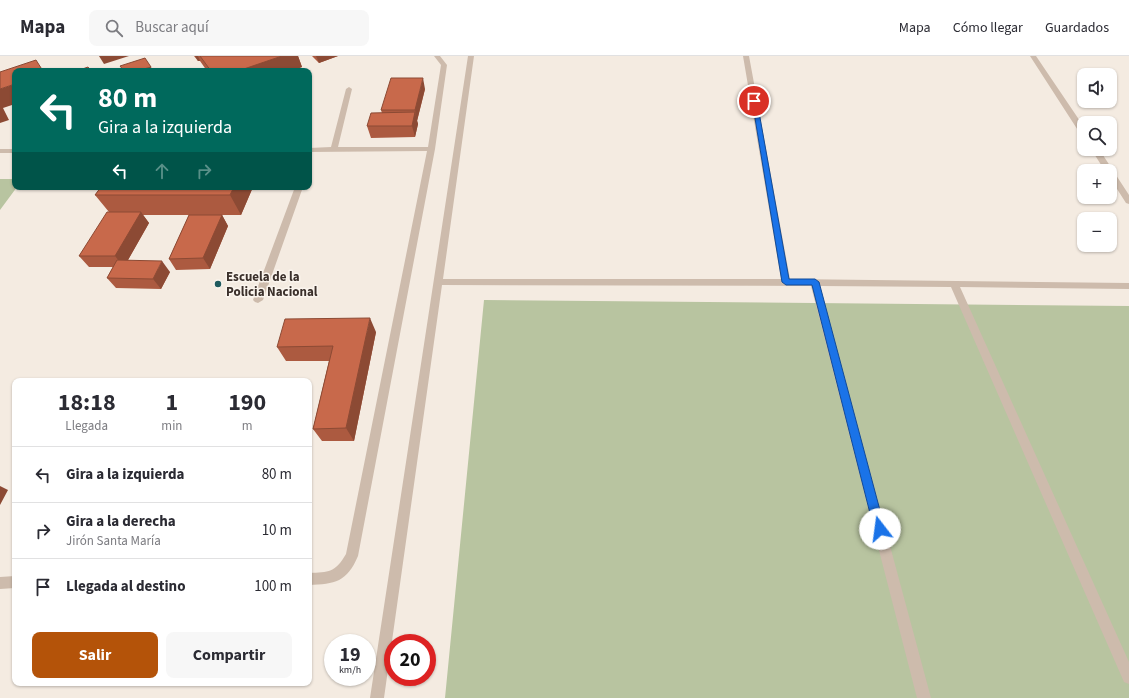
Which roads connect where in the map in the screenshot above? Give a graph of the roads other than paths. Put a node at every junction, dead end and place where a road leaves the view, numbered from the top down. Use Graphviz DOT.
graph roads {
  1 [pos="437,56"];
  2 [pos="471,56"];
  3 [pos="746,56"];
  4 [pos="1033,56"];
  5 [pos="349,89"];
  6 [pos="1077,122"];
  7 [pos="312,150"];
  8 [pos="334,150"];
  9 [pos="431,150"];
  10 [pos="0,151"];
  11 [pos="12,151"];
  12 [pos="1117,183"];
  13 [pos="298,190"];
  14 [pos="1129,201"];
  15 [pos="438,282"];
  16 [pos="786,282"];
  17 [pos="815,282"];
  18 [pos="954,284"];
  19 [pos="1129,286"];
  20 [pos="258,300"];
  21 [pos="312,579"];
  22 [pos="0,582"];
  23 [pos="12,582"];
  24 [pos="1129,677"];
  25 [pos="377,698"];
  26 [pos="924,698"];
  1 -- 9 [label="street"];
  2 -- 15 [label="street"];
  3 -- 16 [label="street"];
  4 -- 6 [label="street"];
  5 -- 8 [label="street"];
  7 -- 8 [label="street"];
  8 -- 9 [label="street"];
  9 -- 21 [label="street"];
  10 -- 11 [label="street"];
  12 -- 14 [label="street"];
  13 -- 20 [label="street"];
  15 -- 16 [label="street"];
  15 -- 25 [label="street"];
  16 -- 17 [label="street"];
  17 -- 18 [label="street"];
  17 -- 26 [label="street"];
  18 -- 19 [label="street"];
  18 -- 24 [label="street"];
  22 -- 23 [label="street"];
}
